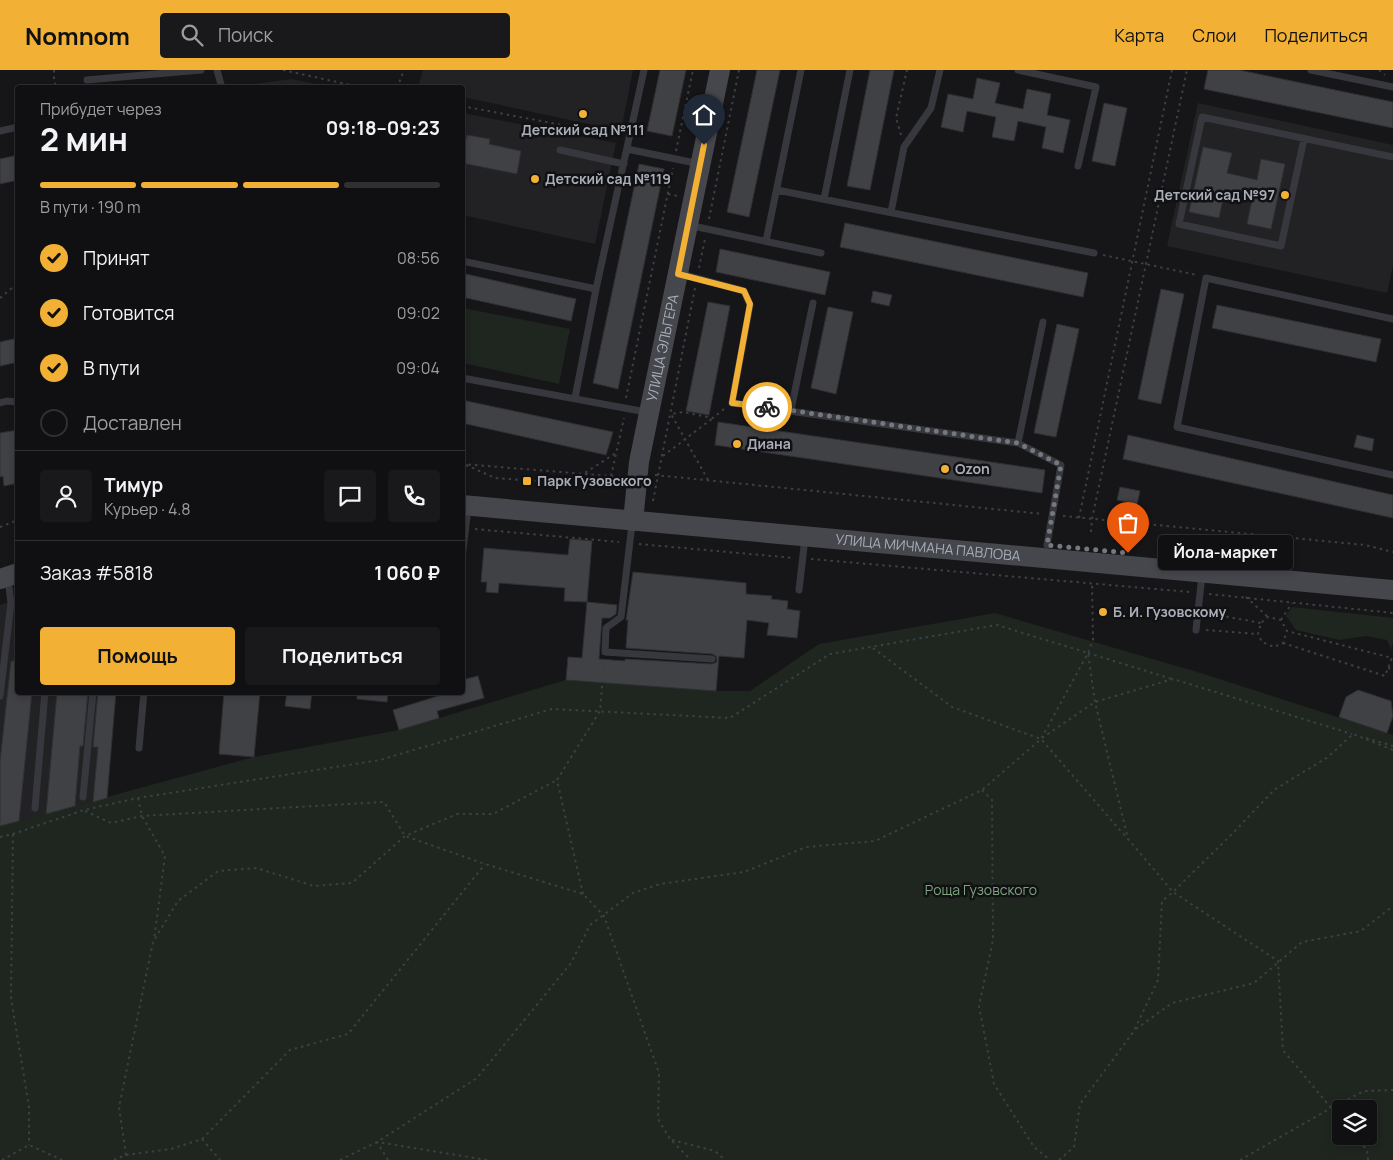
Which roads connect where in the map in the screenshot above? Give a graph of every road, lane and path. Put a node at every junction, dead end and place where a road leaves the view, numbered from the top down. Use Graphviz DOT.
graph roads {
  1 [pos="54,70"];
  2 [pos="201,70"];
  3 [pos="217,70"];
  4 [pos="283,70"];
  5 [pos="404,70"];
  6 [pos="644,70"];
  7 [pos="693,70"];
  8 [pos="720,70"];
  9 [pos="739,70"];
  10 [pos="802,70"];
  11 [pos="850,70"];
  12 [pos="906,70"];
  13 [pos="940,70"];
  14 [pos="1018,70"];
  15 [pos="1172,70"];
  16 [pos="1187,70"];
  17 [pos="1311,70"];
  18 [pos="87,80"];
  19 [pos="56,85"];
  20 [pos="221,85"];
  21 [pos="351,85"];
  22 [pos="398,85"];
  23 [pos="1393,87"];
  24 [pos="465,107"];
  25 [pos="15,128"];
  26 [pos="0,131"];
  27 [pos="629,138"];
  28 [pos="1304,138"];
  29 [pos="904,147"];
  30 [pos="627,149"];
  31 [pos="560,150"];
  32 [pos="676,154"];
  33 [pos="1393,157"];
  34 [pos="624,164"];
  35 [pos="674,164"];
  36 [pos="700,164"];
  37 [pos="1078,166"];
  38 [pos="776,190"];
  39 [pos="824,199"];
  40 [pos="891,212"];
  41 [pos="709,221"];
  42 [pos="697,229"];
  43 [pos="766,241"];
  44 [pos="821,252"];
  45 [pos="1094,253"];
  46 [pos="1132,261"];
  47 [pos="465,262"];
  48 [pos="1146,264"];
  49 [pos="698,273"];
  50 [pos="678,274"];
  51 [pos="1206,278"];
  52 [pos="696,283"];
  53 [pos="15,286"];
  54 [pos="596,289"];
  55 [pos="0,298"];
  56 [pos="813,303"];
  57 [pos="1393,319"];
  58 [pos="1043,322"];
  59 [pos="465,379"];
  60 [pos="575,398"];
  61 [pos="15,402"];
  62 [pos="0,403"];
  63 [pos="732,403"];
  64 [pos="624,404"];
  65 [pos="791,410"];
  66 [pos="649,412"];
  67 [pos="624,414"];
  68 [pos="671,414"];
  69 [pos="712,418"];
  70 [pos="686,439"];
  71 [pos="1018,443"];
  72 [pos="616,453"];
  73 [pos="662,458"];
  74 [pos="465,464"];
  75 [pos="465,465"];
  76 [pos="582,474"];
  77 [pos="658,475"];
  78 [pos="1393,475"];
  79 [pos="611,476"];
  80 [pos="630,477"];
  81 [pos="709,481"];
  82 [pos="465,499"];
  83 [pos="653,501"];
  84 [pos="633,514"];
  85 [pos="1046,514"];
  86 [pos="1056,515"];
  87 [pos="1079,518"];
  88 [pos="1092,519"];
  89 [pos="15,521"];
  90 [pos="1133,524"];
  91 [pos="0,527"];
  92 [pos="470,528"];
  93 [pos="806,530"];
  94 [pos="1092,532"];
  95 [pos="626,543"];
  96 [pos="636,544"];
  97 [pos="1130,544"];
  98 [pos="1046,551"];
  99 [pos="1393,552"];
  100 [pos="799,558"];
  101 [pos="808,559"];
  102 [pos="1203,566"];
  103 [pos="8,571"];
  104 [pos="1393,577"];
  105 [pos="1092,583"];
  106 [pos="799,590"];
  107 [pos="1393,590"];
  108 [pos="1194,592"];
  109 [pos="1204,593"];
  110 [pos="1246,597"];
  111 [pos="1292,602"];
  112 [pos="1198,611"];
  113 [pos="1393,613"];
  114 [pos="1268,617"];
  115 [pos="1281,620"];
  116 [pos="1261,623"];
  117 [pos="1196,630"];
  118 [pos="1288,631"];
  119 [pos="1258,634"];
  120 [pos="1283,643"];
  121 [pos="873,647"];
  122 [pos="605,652"];
  123 [pos="1088,653"];
  124 [pos="1393,654"];
  125 [pos="1392,658"];
  126 [pos="712,659"];
  127 [pos="1388,668"];
  128 [pos="1393,669"];
  129 [pos="1173,679"];
  130 [pos="45,695"];
  131 [pos="93,695"];
  132 [pos="144,695"];
  133 [pos="0,696"];
  134 [pos="1095,702"];
  135 [pos="600,711"];
  136 [pos="1353,734"];
  137 [pos="1041,739"];
  138 [pos="1393,746"];
  139 [pos="139,748"];
  140 [pos="1393,750"];
  141 [pos="556,780"];
  142 [pos="982,790"];
  143 [pos="83,797"];
  144 [pos="138,798"];
  145 [pos="34,808"];
  146 [pos="84,810"];
  147 [pos="142,816"];
  148 [pos="13,834"];
  149 [pos="405,836"];
  150 [pos="0,837"];
  151 [pos="1128,838"];
  152 [pos="485,864"];
  153 [pos="1173,892"];
  154 [pos="583,894"];
  155 [pos="1393,906"];
  156 [pos="604,916"];
  157 [pos="153,942"];
  158 [pos="1278,961"];
  159 [pos="1134,1031"];
  160 [pos="1393,1090"];
  161 [pos="1331,1108"];
  162 [pos="202,1138"];
  163 [pos="670,1139"];
  164 [pos="377,1142"];
  165 [pos="30,1145"];
  166 [pos="1363,1145"];
  167 [pos="126,1155"];
  168 [pos="2,1160"];
  169 [pos="62,1160"];
  170 [pos="114,1160"];
  171 [pos="220,1160"];
  172 [pos="340,1160"];
  173 [pos="388,1160"];
  174 [pos="487,1160"];
  175 [pos="691,1160"];
  176 [pos="725,1160"];
  177 [pos="1050,1160"];
  178 [pos="1059,1160"];
  179 [pos="1240,1160"];
  180 [pos="1368,1160"];
  1 -- 19 [label="path"];
  2 -- 18 [label="lane"];
  3 -- 20 [label="lane"];
  4 -- 21 [label="path"];
  5 -- 22 [label="path"];
  6 -- 27 [label="lane"];
  7 -- 32 [label="path"];
  8 -- 36 [label="main road, УЛИЦА ЭЛЬГЕРА"];
  9 -- 41 [label="path"];
  10 -- 38 [label="lane"];
  11 -- 39 [label="lane"];
  12 -- 29 [label="path"];
  13 -- 29 [label="lane"];
  14 -- 37 [label="lane"];
  15 -- 46 [label="path"];
  16 -- 48 [label="path"];
  17 -- 23 [label="lane"];
  24 -- 27 [label="path"];
  25 -- 26 [label="lane"];
  27 -- 30 [label="lane"];
  28 -- 28 [label="lane"];
  28 -- 33 [label="lane"];
  29 -- 40 [label="lane"];
  30 -- 34 [label="lane"];
  30 -- 36 [label="lane"];
  31 -- 34 [label="lane"];
  34 -- 54 [label="lane"];
  35 -- 64 [label="path"];
  36 -- 42 [label="main road, УЛИЦА ЭЛЬГЕРА"];
  38 -- 39 [label="lane"];
  38 -- 43 [label="lane"];
  39 -- 40 [label="lane"];
  40 -- 45 [label="lane"];
  42 -- 43 [label="lane"];
  42 -- 49 [label="path"];
  42 -- 50 [label="main road, УЛИЦА ЭЛЬГЕРА"];
  43 -- 44 [label="lane"];
  45 -- 46 [label="path"];
  46 -- 48 [label="path"];
  46 -- 87 [label="path"];
  47 -- 54 [label="lane"];
  48 -- 51 [label="path"];
  48 -- 88 [label="path"];
  50 -- 63 [label="lane"];
  50 -- 66 [label="main road, УЛИЦА ЭЛЬГЕРА"];
  51 -- 57 [label="lane"];
  51 -- 78 [label="lane"];
  52 -- 68 [label="path"];
  53 -- 55 [label="path"];
  54 -- 60 [label="lane"];
  56 -- 65 [label="lane"];
  58 -- 71 [label="lane"];
  59 -- 60 [label="lane"];
  60 -- 66 [label="lane"];
  61 -- 62 [label="lane"];
  63 -- 65 [label="lane"];
  63 -- 69 [label="path"];
  65 -- 71 [label="lane"];
  66 -- 84 [label="main road, УЛИЦА ЭЛЬГЕРА"];
  67 -- 72 [label="path"];
  68 -- 69 [label="path"];
  68 -- 70 [label="path"];
  68 -- 73 [label="path"];
  69 -- 70 [label="path"];
  70 -- 73 [label="path"];
  70 -- 81 [label="path"];
  71 -- 98 [label="lane"];
  72 -- 76 [label="path"];
  72 -- 79 [label="path"];
  73 -- 77 [label="path"];
  74 -- 76 [label="path"];
  75 -- 76 [label="path"];
  76 -- 79 [label="path"];
  77 -- 81 [label="path"];
  77 -- 83 [label="path"];
  79 -- 80 [label="path"];
  81 -- 85 [label="path"];
  82 -- 84 [label="main road, УЛИЦА МИЧМАНА ПАВЛОВА"];
  84 -- 93 [label="main road, УЛИЦА МИЧМАНА ПАВЛОВА"];
  84 -- 122 [label="lane"];
  86 -- 87 [label="path"];
  87 -- 88 [label="path"];
  88 -- 90 [label="path"];
  88 -- 94 [label="path"];
  89 -- 91 [label="path"];
  90 -- 97 [label="path"];
  90 -- 99 [label="path"];
  92 -- 95 [label="path"];
  93 -- 98 [label="main road, УЛИЦА МИЧМАНА ПАВЛОВА"];
  93 -- 106 [label="lane"];
  96 -- 100 [label="path"];
  98 -- 102 [label="main road, УЛИЦА МИЧМАНА ПАВЛОВА"];
  101 -- 105 [label="path"];
  102 -- 104 [label="main road, УЛИЦА МИЧМАНА ПАВЛОВА"];
  102 -- 107 [label="main road, УЛИЦА МИЧМАНА ПАВЛОВА"];
  102 -- 112 [label="lane"];
  103 -- 133 [label="lane"];
  105 -- 108 [label="path"];
  105 -- 123 [label="path"];
  109 -- 110 [label="path"];
  110 -- 111 [label="path"];
  110 -- 114 [label="path"];
  111 -- 113 [label="path"];
  111 -- 115 [label="path"];
  112 -- 116 [label="path"];
  112 -- 117 [label="lane"];
  114 -- 115 [label="path"];
  114 -- 116 [label="path"];
  115 -- 118 [label="path"];
  116 -- 119 [label="path"];
  117 -- 119 [label="path"];
  118 -- 120 [label="path"];
  118 -- 125 [label="path"];
  119 -- 120 [label="path"];
  120 -- 127 [label="path"];
  121 -- 123 [label="path"];
  121 -- 135 [label="path"];
  121 -- 137 [label="path"];
  122 -- 126 [label="lane"];
  122 -- 135 [label="path"];
  123 -- 129 [label="path"];
  123 -- 134 [label="path"];
  123 -- 137 [label="path"];
  124 -- 125 [label="path"];
  125 -- 127 [label="path"];
  127 -- 128 [label="path"];
  129 -- 134 [label="path"];
  129 -- 136 [label="path"];
  130 -- 145 [label="lane"];
  131 -- 143 [label="lane"];
  132 -- 139 [label="lane"];
  134 -- 137 [label="path"];
  134 -- 151 [label="path"];
  135 -- 141 [label="path"];
  135 -- 144 [label="path"];
  136 -- 138 [label="path"];
  136 -- 140 [label="path"];
  136 -- 153 [label="path"];
  137 -- 142 [label="path"];
  137 -- 151 [label="path"];
  141 -- 149 [label="path"];
  141 -- 154 [label="path"];
  142 -- 156 [label="path"];
  142 -- 177 [label="path"];
  144 -- 146 [label="path"];
  144 -- 147 [label="path"];
  146 -- 147 [label="path"];
  146 -- 148 [label="path"];
  147 -- 149 [label="path"];
  147 -- 157 [label="path"];
  148 -- 150 [label="path"];
  148 -- 165 [label="path"];
  149 -- 152 [label="path"];
  149 -- 157 [label="path"];
  151 -- 153 [label="path"];
  152 -- 154 [label="path"];
  152 -- 162 [label="path"];
  153 -- 158 [label="path"];
  153 -- 159 [label="path"];
  154 -- 156 [label="path"];
  155 -- 158 [label="path"];
  156 -- 163 [label="path"];
  156 -- 164 [label="path"];
  157 -- 167 [label="path"];
  158 -- 159 [label="path"];
  158 -- 161 [label="path"];
  159 -- 178 [label="path"];
  160 -- 161 [label="path"];
  161 -- 179 [label="path"];
  162 -- 167 [label="path"];
  162 -- 171 [label="path"];
  163 -- 175 [label="path"];
  163 -- 176 [label="path"];
  164 -- 172 [label="path"];
  164 -- 173 [label="path"];
  164 -- 174 [label="path"];
  165 -- 168 [label="path"];
  165 -- 169 [label="path"];
  166 -- 180 [label="path"];
  167 -- 170 [label="path"];
}
